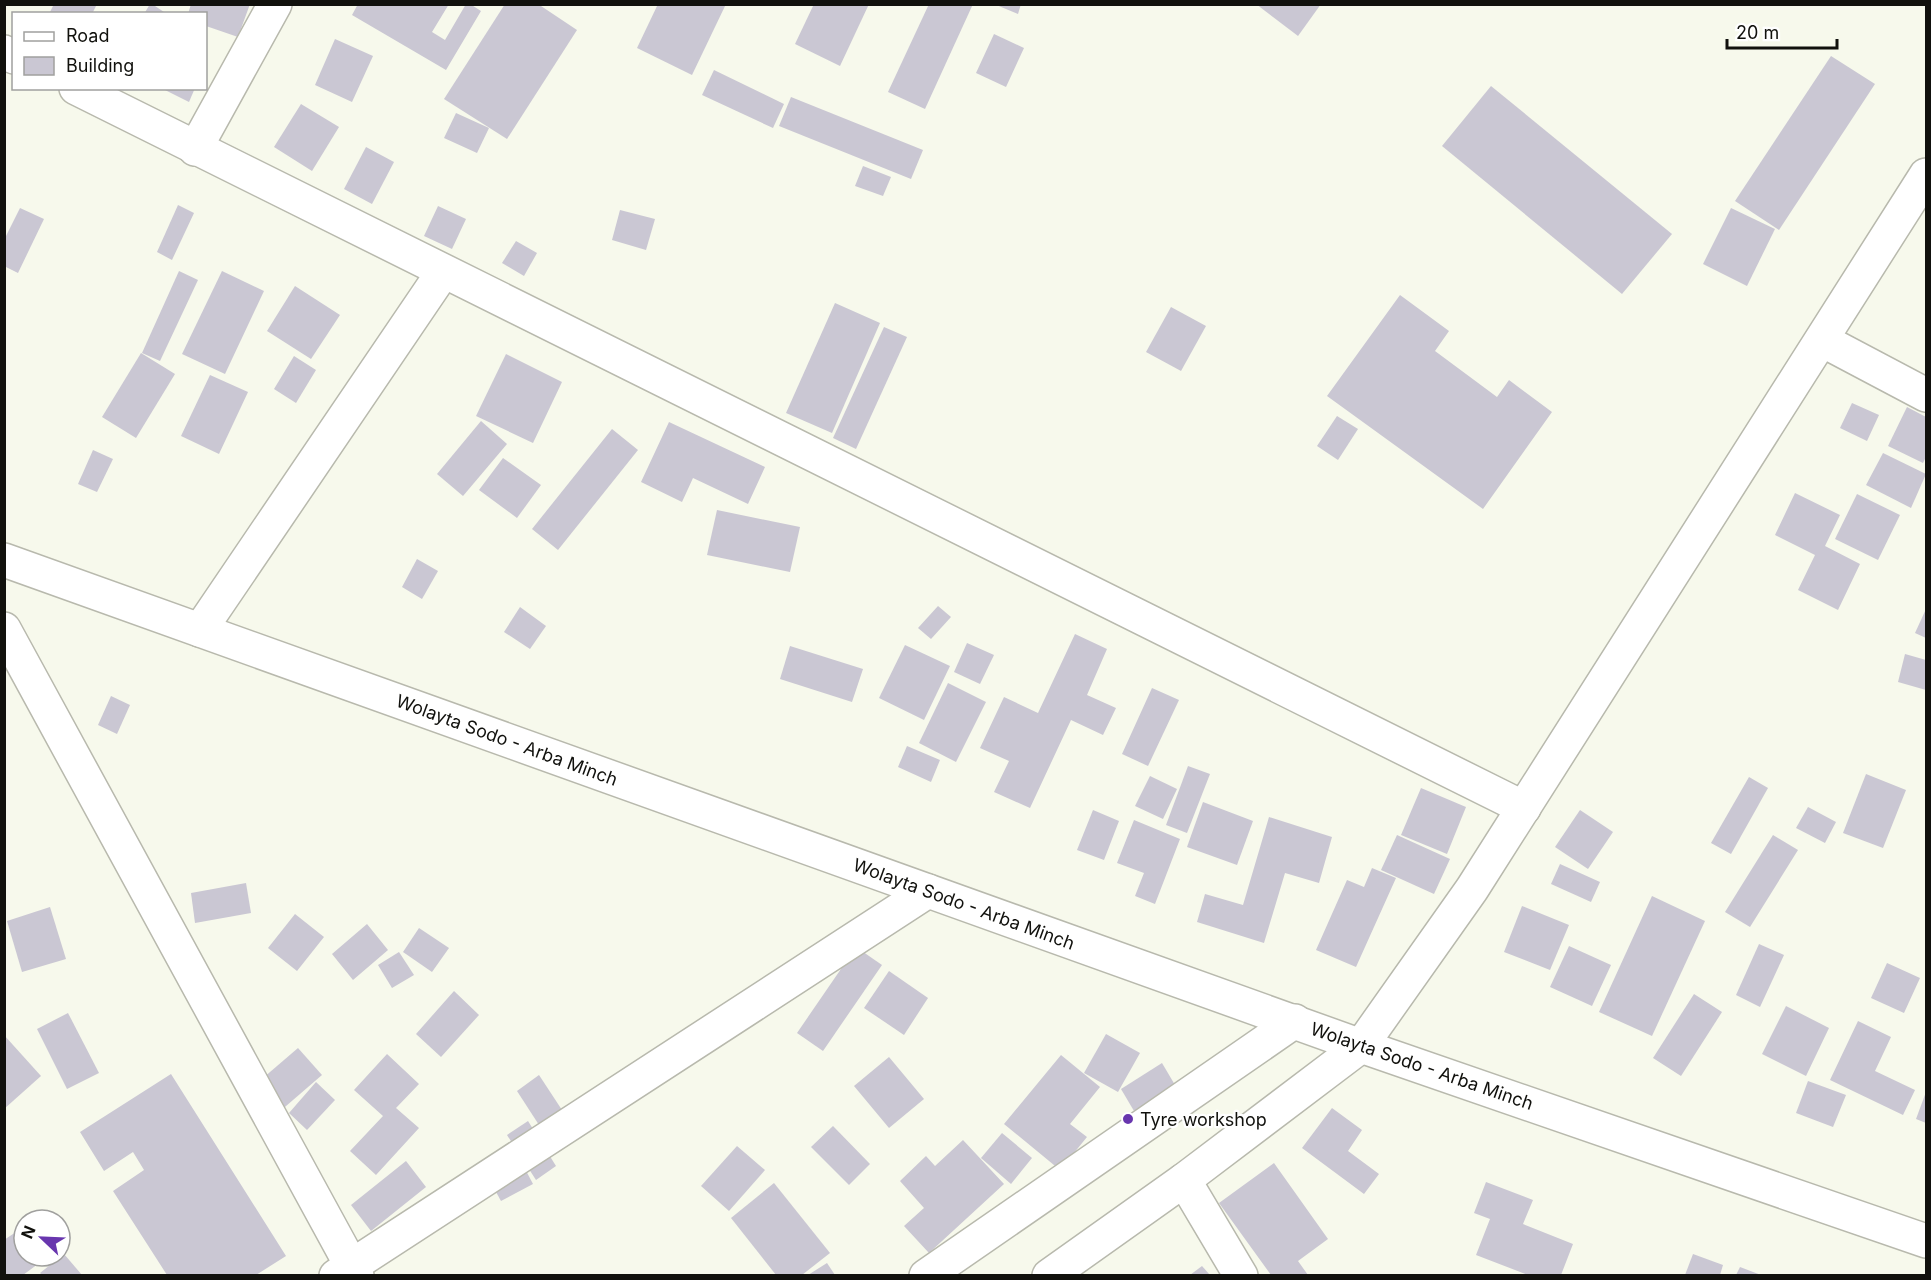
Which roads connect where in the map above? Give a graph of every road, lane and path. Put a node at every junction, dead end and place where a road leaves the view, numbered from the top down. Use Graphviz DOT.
graph roads {
  1 [pos="275,4"];
  2 [pos="80,90"];
  3 [pos="195,149"];
  4 [pos="1926,175"];
  5 [pos="443,272"];
  6 [pos="1822,340"];
  7 [pos="1926,395"];
  8 [pos="4,560"];
  9 [pos="4,629"];
  10 [pos="200,630"];
  11 [pos="1524,808"];
  12 [pos="928,891"];
  13 [pos="1295,1021"];
  14 [pos="1361,1046"];
  15 [pos="1184,1180"];
  16 [pos="1926,1241"];
  17 [pos="348,1273"];
  18 [pos="926,1275"];
  19 [pos="1049,1275"];
  20 [pos="1241,1275"];
  1 -- 3 [label="main road"];
  2 -- 3 [label="main road"];
  3 -- 5 [label="main road"];
  4 -- 6 [label="main road"];
  5 -- 10 [label="main road"];
  5 -- 11 [label="main road"];
  6 -- 7 [label="main road"];
  6 -- 11 [label="main road"];
  8 -- 10 [label="main road, Wolayta Sodo - Arba Minch"];
  9 -- 17 [label="main road"];
  10 -- 12 [label="main road, Wolayta Sodo - Arba Minch"];
  11 -- 14 [label="main road"];
  12 -- 13 [label="main road, Wolayta Sodo - Arba Minch"];
  12 -- 17 [label="main road"];
  13 -- 14 [label="main road, Wolayta Sodo - Arba Minch"];
  13 -- 18 [label="main road"];
  14 -- 15 [label="main road"];
  14 -- 16 [label="main road, Wolayta Sodo - Arba Minch"];
  15 -- 19 [label="main road"];
  15 -- 20 [label="main road"];
}
